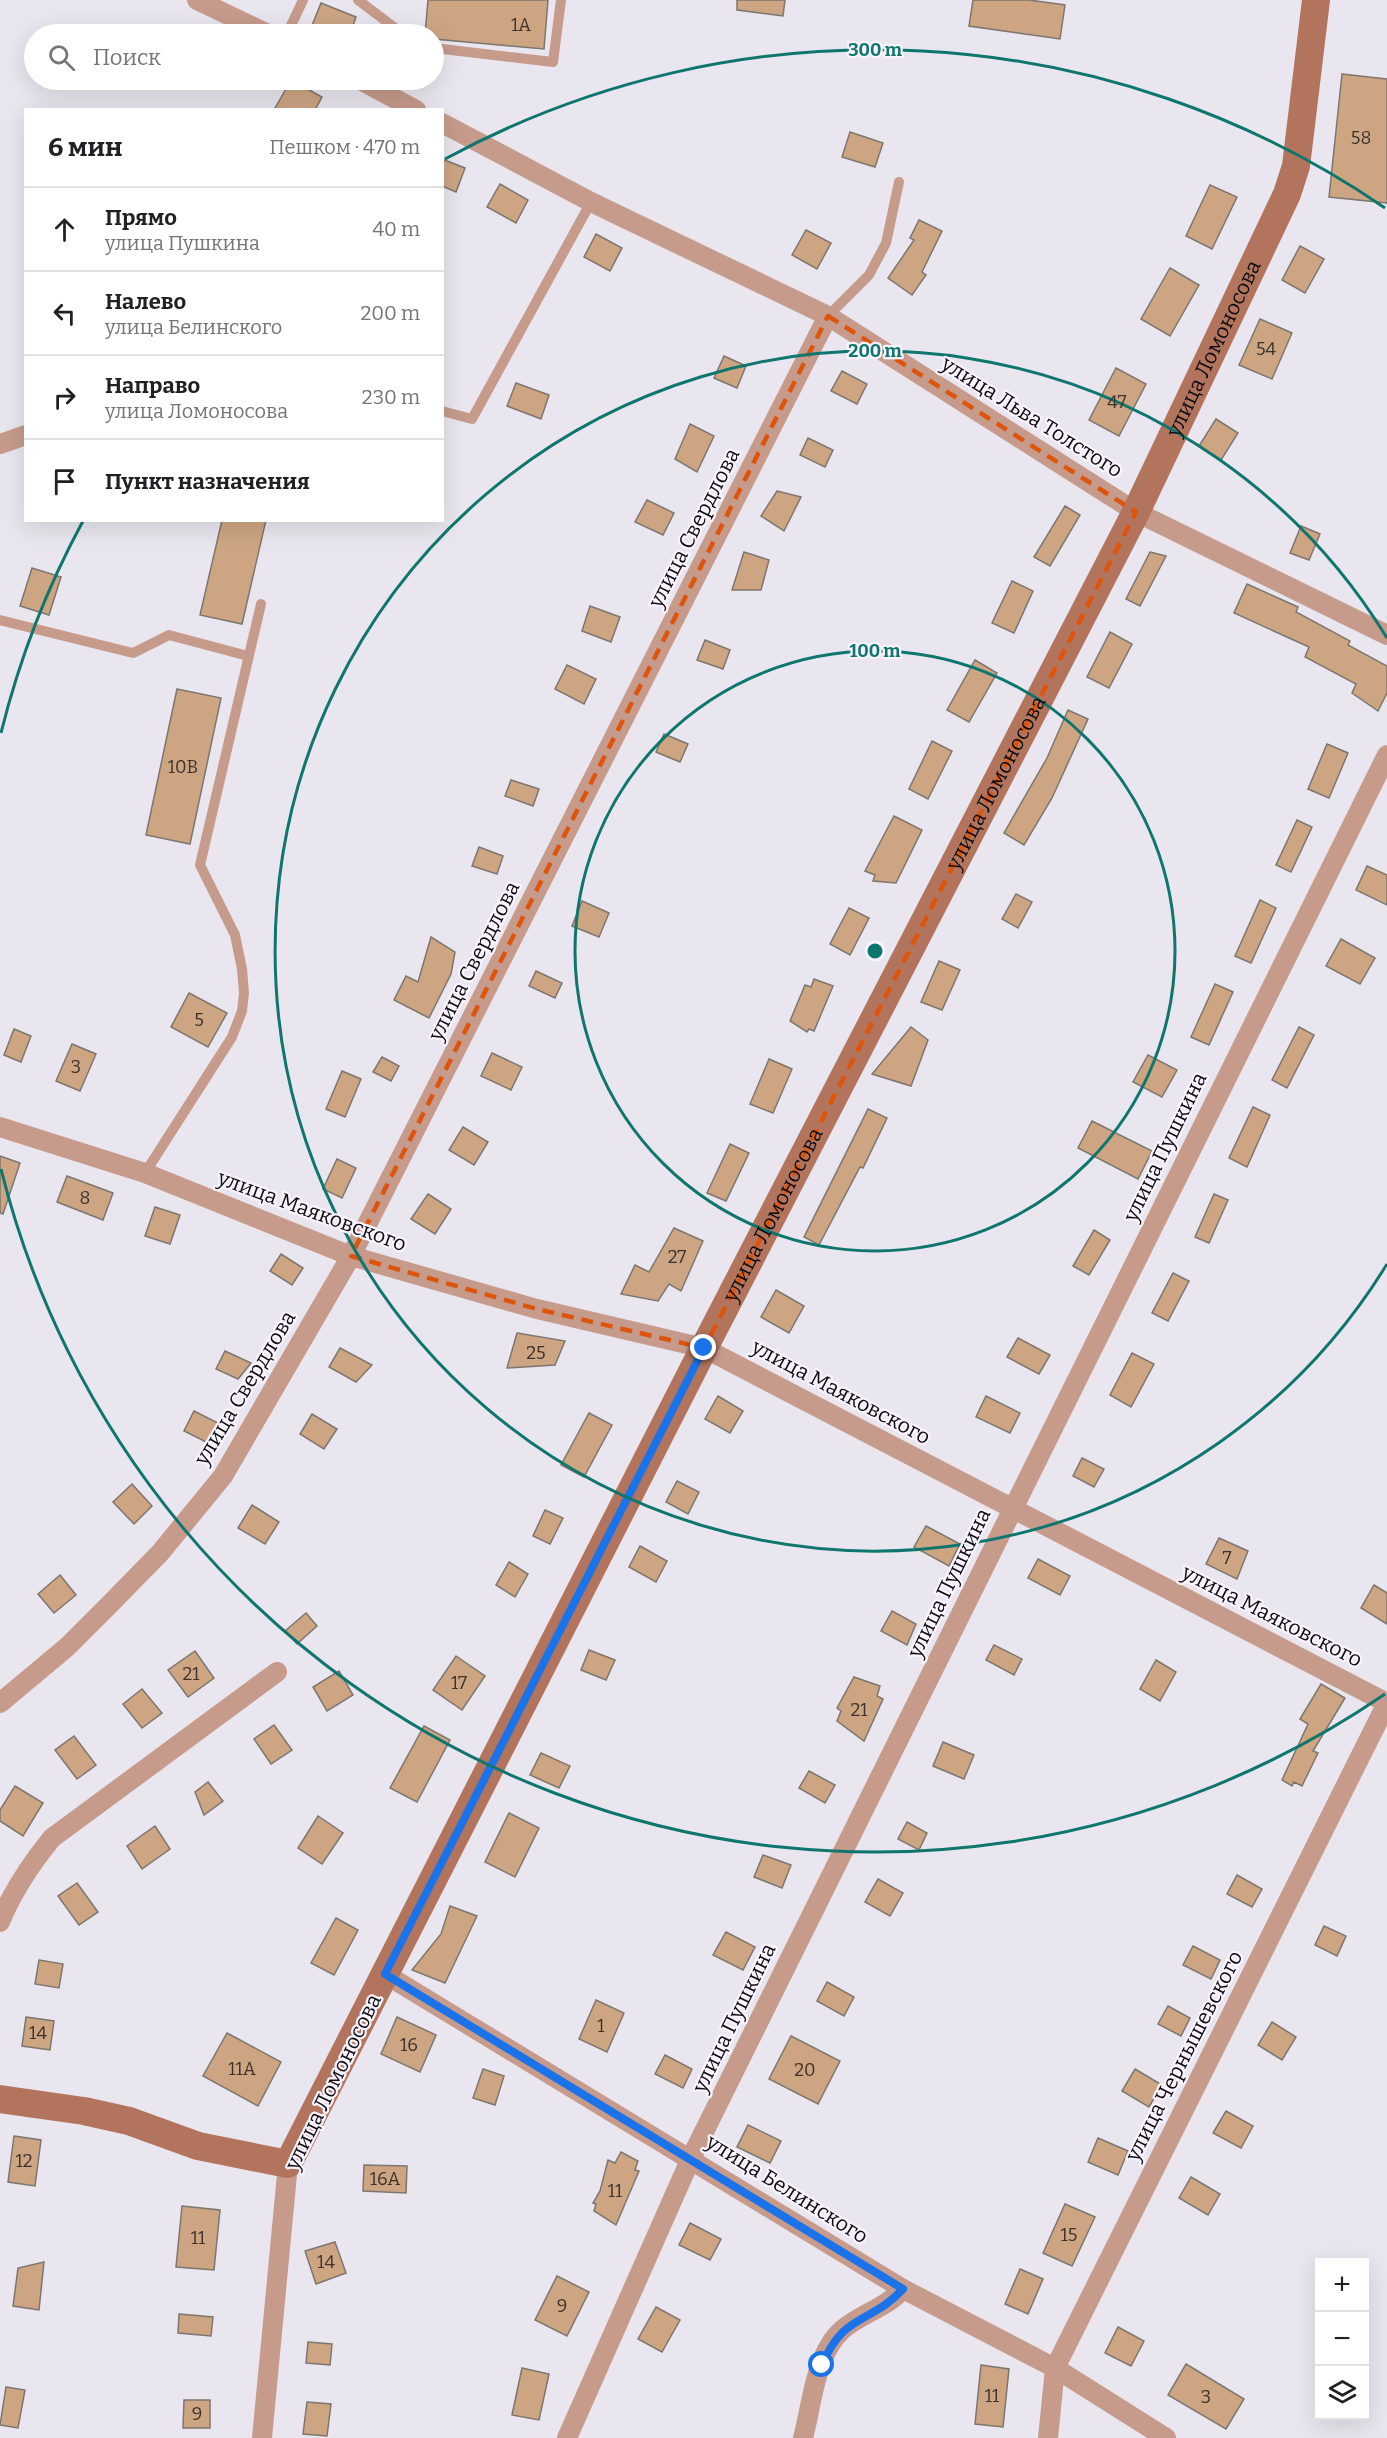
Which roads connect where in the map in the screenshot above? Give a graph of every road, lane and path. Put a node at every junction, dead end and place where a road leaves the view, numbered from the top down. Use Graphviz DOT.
graph roads {
  1 [pos="197,0"];
  2 [pos="303,0"];
  3 [pos="358,0"];
  4 [pos="561,0"];
  5 [pos="1316,0"];
  6 [pos="247,24"];
  7 [pos="292,24"];
  8 [pos="390,24"];
  9 [pos="444,49"];
  10 [pos="379,90"];
  11 [pos="412,108"];
  12 [pos="444,124"];
  13 [pos="899,182"];
  14 [pos="591,202"];
  15 [pos="828,316"];
  16 [pos="444,412"];
  17 [pos="24,436"];
  18 [pos="0,444"];
  19 [pos="1136,512"];
  20 [pos="261,604"];
  21 [pos="0,620"];
  22 [pos="1387,635"];
  23 [pos="248,656"];
  24 [pos="1387,755"];
  25 [pos="0,1127"];
  26 [pos="145,1173"];
  27 [pos="351,1256"];
  28 [pos="704,1348"];
  29 [pos="1013,1508"];
  30 [pos="277,1672"];
  31 [pos="0,1703"];
  32 [pos="1387,1703"];
  33 [pos="0,1923"];
  34 [pos="385,1974"];
  35 [pos="0,2099"];
  36 [pos="691,2158"];
  37 [pos="288,2164"];
  38 [pos="903,2289"];
  39 [pos="1055,2368"];
  40 [pos="262,2438"];
  41 [pos="567,2438"];
  42 [pos="803,2438"];
  43 [pos="1048,2438"];
  44 [pos="1166,2438"];
  1 -- 6 [label="street"];
  2 -- 7 [label="lane"];
  3 -- 8 [label="lane"];
  4 -- 9 [label="lane"];
  5 -- 19 [label="street, улица Ломоносова"];
  10 -- 11 [label="street"];
  12 -- 14 [label="street, улица Льва Толстого"];
  13 -- 15 [label="lane, улица Свердлова"];
  14 -- 15 [label="street, улица Льва Толстого"];
  14 -- 16 [label="lane"];
  15 -- 19 [label="street, улица Льва Толстого"];
  15 -- 27 [label="street, улица Свердлова"];
  17 -- 18 [label="street"];
  19 -- 22 [label="street, улица Льва Толстого"];
  19 -- 28 [label="street, улица Ломоносова"];
  20 -- 23 [label="lane"];
  21 -- 23 [label="lane"];
  23 -- 26 [label="lane"];
  24 -- 29 [label="street, улица Пушкина"];
  25 -- 26 [label="street, улица Маяковского"];
  26 -- 27 [label="street, улица Маяковского"];
  27 -- 28 [label="street, улица Маяковского"];
  27 -- 31 [label="street, улица Свердлова"];
  28 -- 29 [label="street, улица Маяковского"];
  28 -- 34 [label="street, улица Ломоносова"];
  29 -- 32 [label="street, улица Маяковского"];
  29 -- 36 [label="street, улица Пушкина"];
  30 -- 33 [label="street"];
  32 -- 39 [label="street, улица Чернышевского"];
  34 -- 36 [label="street, улица Белинского"];
  34 -- 37 [label="street, улица Ломоносова"];
  35 -- 37 [label="street"];
  36 -- 38 [label="street, улица Белинского"];
  36 -- 41 [label="street, улица Пушкина"];
  37 -- 40 [label="street, улица Ломоносова"];
  38 -- 39 [label="street, улица Белинского"];
  38 -- 42 [label="street"];
  39 -- 43 [label="street, улица Чернышевского"];
  39 -- 44 [label="street, улица Белинского"];
}
